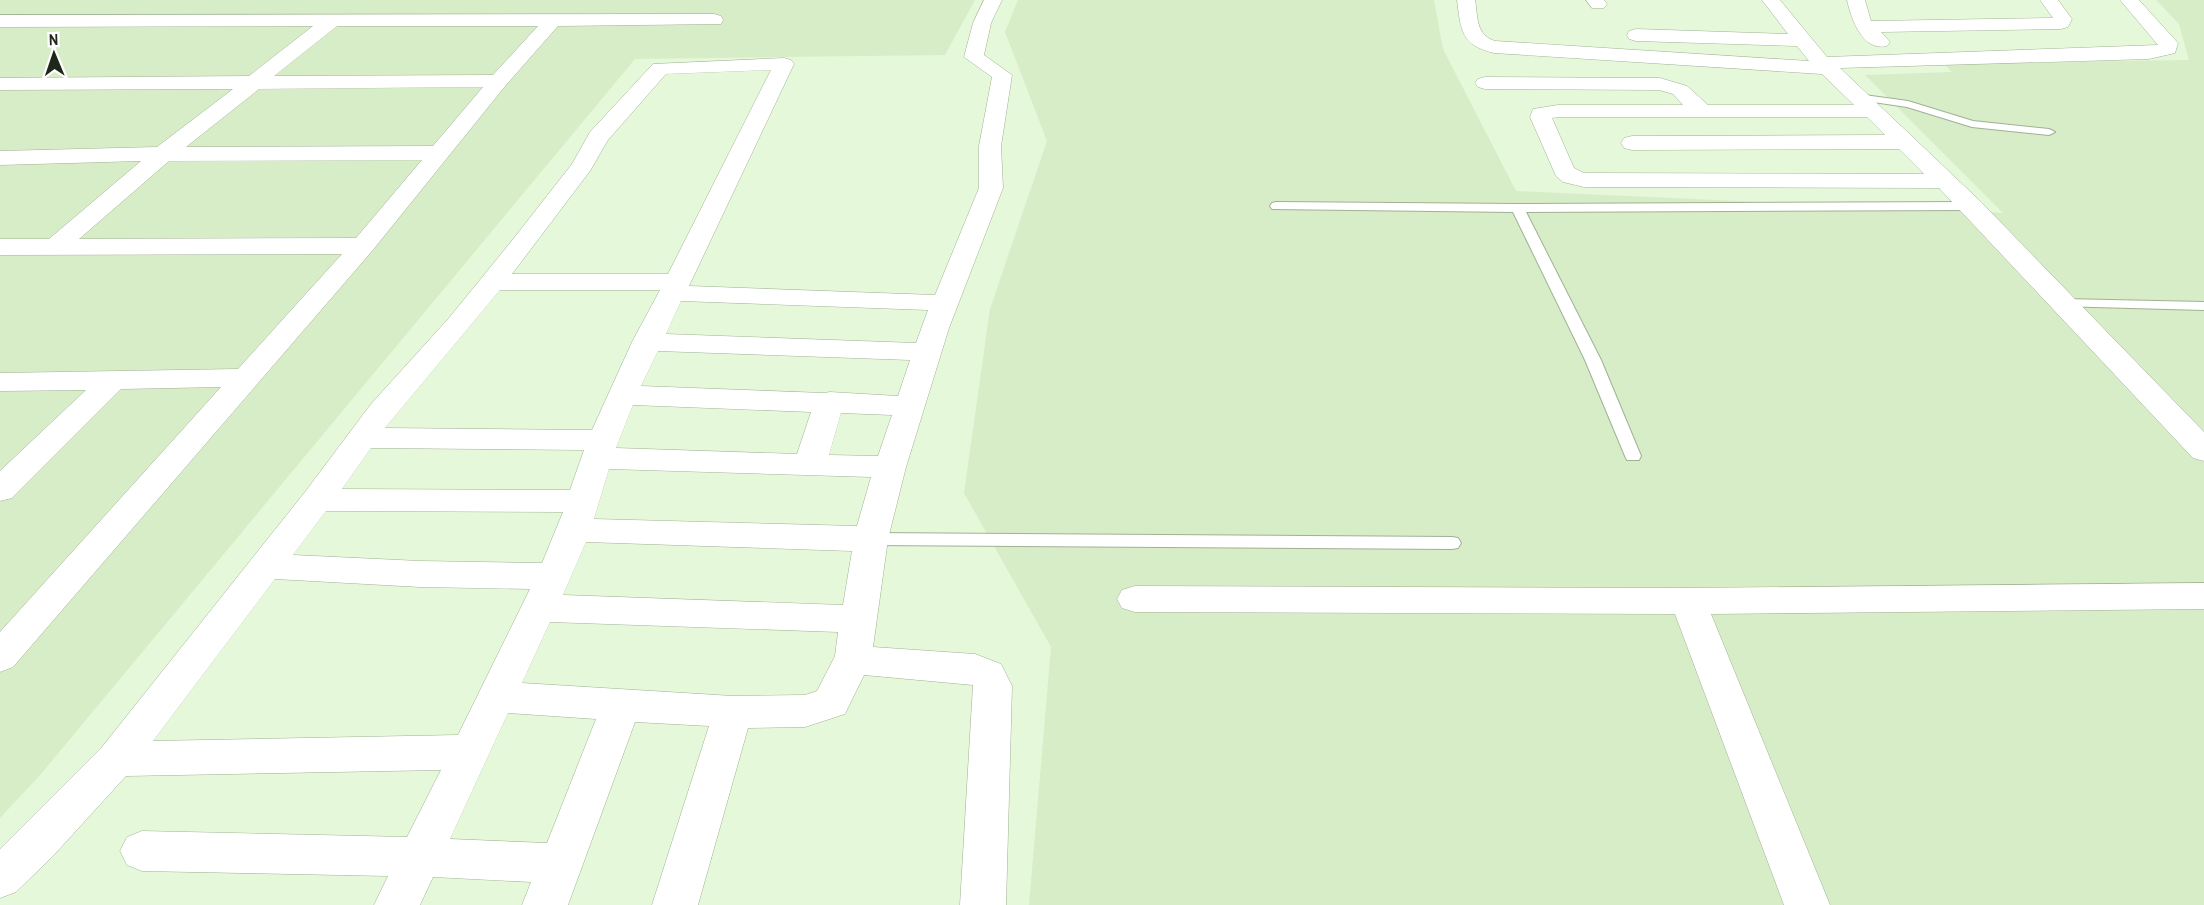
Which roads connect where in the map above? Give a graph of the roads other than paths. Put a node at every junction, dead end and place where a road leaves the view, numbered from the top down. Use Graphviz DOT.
graph roads {
  1 [pos="431,0"];
  2 [pos="993,0"];
  3 [pos="1466,0"];
  4 [pos="1771,0"];
  5 [pos="1856,0"];
  6 [pos="2049,0"];
  7 [pos="2129,0"];
  8 [pos="333,20"];
  9 [pos="413,20"];
  10 [pos="553,20"];
  11 [pos="714,20"];
  12 [pos="0,21"];
  13 [pos="1865,27"];
  14 [pos="1615,35"];
  15 [pos="1800,40"];
  16 [pos="1900,61"];
  17 [pos="1826,66"];
  18 [pos="499,81"];
  19 [pos="256,82"];
  20 [pos="1485,83"];
  21 [pos="0,84"];
  22 [pos="1865,104"];
  23 [pos="1702,111"];
  24 [pos="2049,132"];
  25 [pos="1901,142"];
  26 [pos="1632,143"];
  27 [pos="440,153"];
  28 [pos="163,154"];
  29 [pos="0,158"];
  30 [pos="1946,181"];
  31 [pos="1276,206"];
  32 [pos="1971,206"];
  33 [pos="1518,208"];
  34 [pos="55,246"];
  35 [pos="363,246"];
  36 [pos="0,247"];
  37 [pos="492,282"];
  38 [pos="674,287"];
  39 [pos="945,303"];
  40 [pos="2063,303"];
  41 [pos="2204,306"];
  42 [pos="646,342"];
  43 [pos="927,352"];
  44 [pos="246,378"];
  45 [pos="0,382"];
  46 [pos="111,382"];
  47 [pos="622,395"];
  48 [pos="830,401"];
  49 [pos="911,406"];
  50 [pos="364,438"];
  51 [pos="599,449"];
  52 [pos="2204,450"];
  53 [pos="1634,456"];
  54 [pos="810,463"];
  55 [pos="890,467"];
  56 [pos="0,490"];
  57 [pos="317,501"];
  58 [pos="578,516"];
  59 [pos="871,539"];
  60 [pos="1452,543"];
  61 [pos="265,566"];
  62 [pos="554,576"];
  63 [pos="2204,596"];
  64 [pos="1135,599"];
  65 [pos="1688,601"];
  66 [pos="538,608"];
  67 [pos="856,638"];
  68 [pos="0,657"];
  69 [pos="498,697"];
  70 [pos="622,704"];
  71 [pos="733,712"];
  72 [pos="471,752"];
  73 [pos="116,759"];
  74 [pos="142,851"];
  75 [pos="420,857"];
  76 [pos="562,864"];
  77 [pos="0,878"];
  78 [pos="397,905"];
  79 [pos="545,905"];
  80 [pos="675,905"];
  81 [pos="983,905"];
  82 [pos="1807,905"];
  1 -- 9 [label="street"];
  2 -- 39 [label="street"];
  3 -- 17 [label="street"];
  4 -- 15 [label="street"];
  5 -- 13 [label="street"];
  6 -- 13 [label="street"];
  7 -- 16 [label="street"];
  8 -- 9 [label="street"];
  8 -- 12 [label="street"];
  8 -- 19 [label="street"];
  9 -- 10 [label="street"];
  10 -- 11 [label="street"];
  10 -- 18 [label="street"];
  13 -- 16 [label="street"];
  14 -- 15 [label="street"];
  15 -- 17 [label="street"];
  16 -- 17 [label="street"];
  17 -- 22 [label="street"];
  18 -- 19 [label="street"];
  18 -- 27 [label="street"];
  19 -- 21 [label="street"];
  19 -- 28 [label="street"];
  20 -- 23 [label="street"];
  22 -- 23 [label="street"];
  22 -- 24 [label="lane"];
  22 -- 25 [label="street"];
  23 -- 30 [label="street"];
  25 -- 26 [label="street"];
  25 -- 30 [label="street"];
  27 -- 28 [label="street"];
  27 -- 35 [label="street"];
  28 -- 29 [label="street"];
  28 -- 34 [label="street"];
  30 -- 32 [label="street"];
  31 -- 33 [label="lane"];
  32 -- 33 [label="lane"];
  32 -- 40 [label="street"];
  33 -- 53 [label="lane"];
  34 -- 35 [label="street"];
  34 -- 36 [label="street"];
  35 -- 44 [label="street"];
  37 -- 38 [label="street"];
  37 -- 38 [label="street"];
  37 -- 50 [label="street"];
  38 -- 39 [label="street"];
  38 -- 42 [label="street"];
  39 -- 43 [label="street"];
  40 -- 41 [label="lane"];
  40 -- 52 [label="street"];
  42 -- 43 [label="street"];
  42 -- 47 [label="street"];
  43 -- 49 [label="street"];
  44 -- 46 [label="street"];
  44 -- 68 [label="street"];
  45 -- 46 [label="street"];
  46 -- 56 [label="street"];
  47 -- 48 [label="street"];
  47 -- 51 [label="street"];
  48 -- 49 [label="street"];
  48 -- 54 [label="street"];
  49 -- 55 [label="street"];
  50 -- 51 [label="street"];
  50 -- 57 [label="street"];
  51 -- 54 [label="street"];
  51 -- 58 [label="street"];
  54 -- 55 [label="street"];
  55 -- 59 [label="street"];
  57 -- 58 [label="street"];
  57 -- 61 [label="street"];
  58 -- 59 [label="street"];
  58 -- 62 [label="street"];
  59 -- 60 [label="lane"];
  59 -- 67 [label="street"];
  61 -- 62 [label="street"];
  61 -- 73 [label="street"];
  62 -- 66 [label="street"];
  63 -- 65 [label="street"];
  64 -- 65 [label="street"];
  65 -- 82 [label="street"];
  66 -- 67 [label="street"];
  66 -- 69 [label="street"];
  67 -- 71 [label="street"];
  67 -- 81 [label="street"];
  69 -- 70 [label="street"];
  69 -- 72 [label="street"];
  70 -- 71 [label="street"];
  70 -- 76 [label="street"];
  71 -- 80 [label="street"];
  72 -- 73 [label="street"];
  72 -- 75 [label="street"];
  73 -- 77 [label="street"];
  74 -- 75 [label="street"];
  75 -- 76 [label="street"];
  75 -- 78 [label="street"];
  76 -- 79 [label="street"];
}
